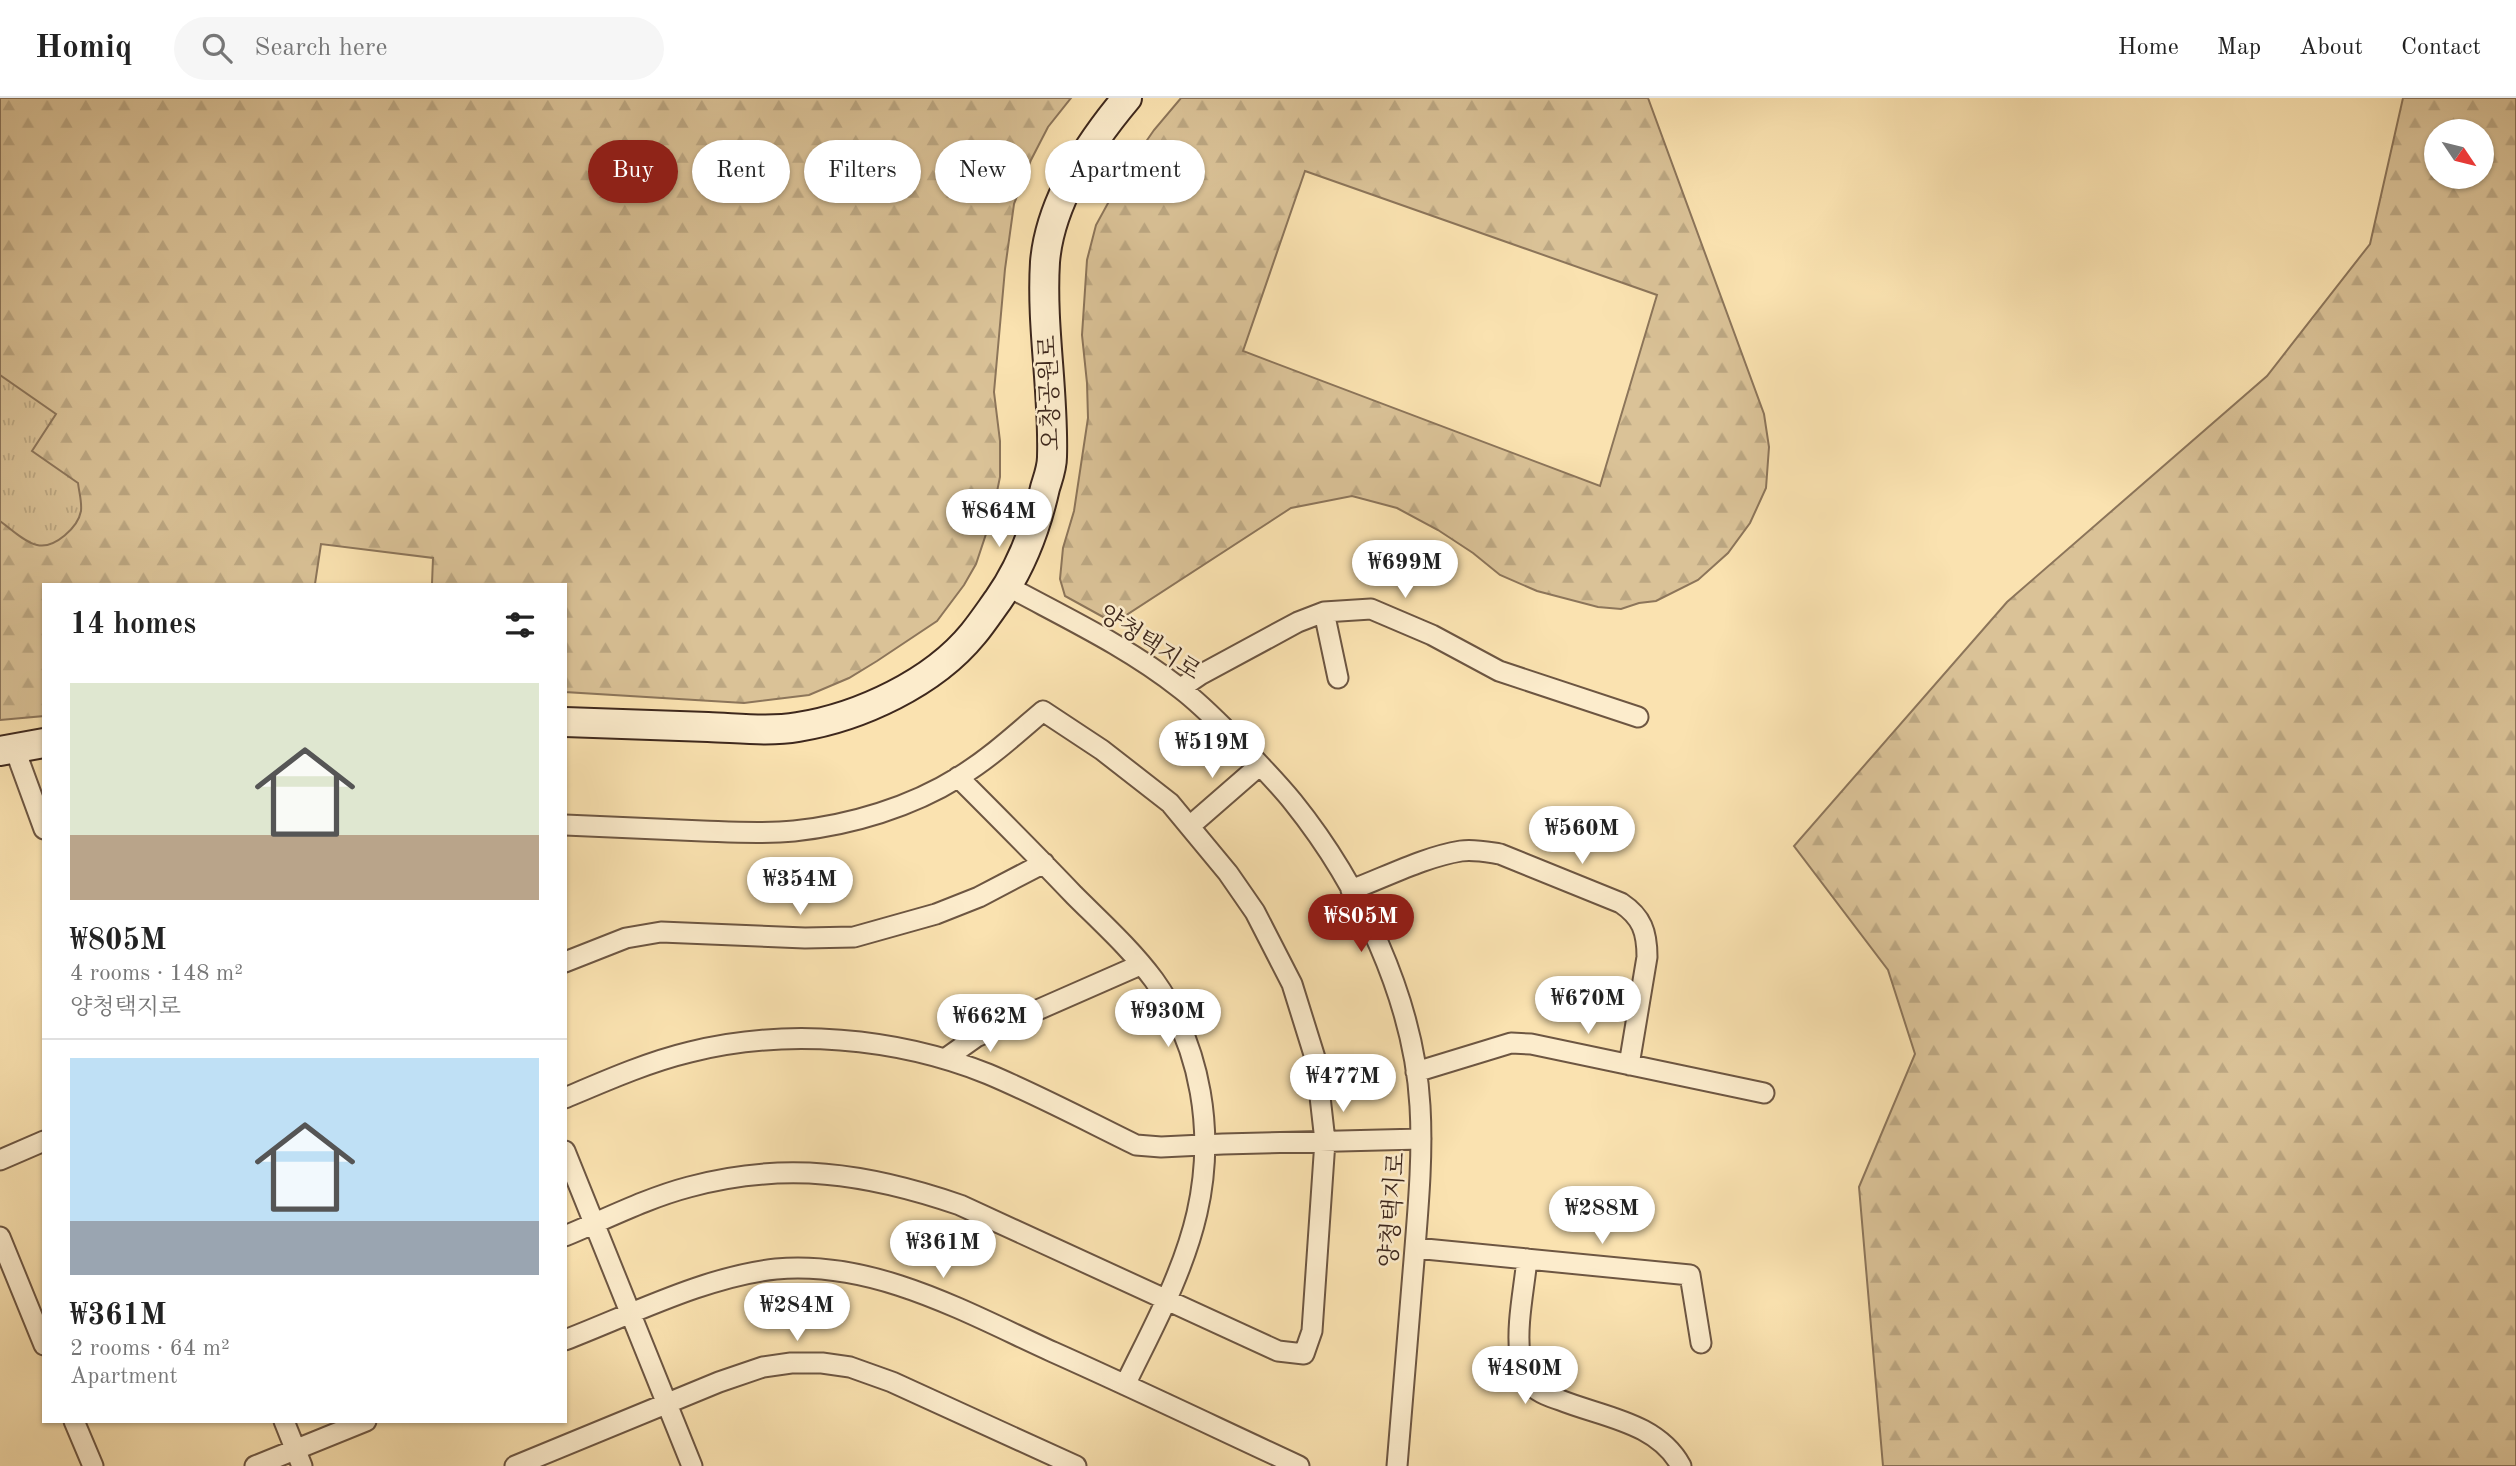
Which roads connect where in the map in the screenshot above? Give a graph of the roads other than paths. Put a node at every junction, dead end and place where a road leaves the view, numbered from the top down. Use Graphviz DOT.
graph roads {
  1 [pos="1127,98"];
  2 [pos="1007,586"];
  3 [pos="1324,612"];
  4 [pos="1338,678"];
  5 [pos="1181,688"];
  6 [pos="1638,717"];
  7 [pos="567,722"];
  8 [pos="42,743"];
  9 [pos="7,749"];
  10 [pos="1260,765"];
  11 [pos="958,777"];
  12 [pos="567,825"];
  13 [pos="42,826"];
  14 [pos="1190,826"];
  15 [pos="1044,863"];
  16 [pos="1351,890"];
  17 [pos="567,961"];
  18 [pos="1140,965"];
  19 [pos="945,1059"];
  20 [pos="1629,1065"];
  21 [pos="1416,1072"];
  22 [pos="1764,1093"];
  23 [pos="567,1097"];
  24 [pos="1421,1139"];
  25 [pos="1325,1141"];
  26 [pos="42,1143"];
  27 [pos="1204,1145"];
  28 [pos="567,1156"];
  29 [pos="0,1160"];
  30 [pos="594,1224"];
  31 [pos="567,1235"];
  32 [pos="0,1237"];
  33 [pos="1415,1248"];
  34 [pos="1527,1259"];
  35 [pos="1166,1299"];
  36 [pos="631,1315"];
  37 [pos="567,1339"];
  38 [pos="42,1340"];
  39 [pos="1701,1343"];
  40 [pos="1125,1385"];
  41 [pos="667,1404"];
  42 [pos="75,1423"];
  43 [pos="285,1423"];
  44 [pos="362,1423"];
  45 [pos="298,1458"];
  46 [pos="93,1466"];
  47 [pos="255,1466"];
  48 [pos="515,1466"];
  49 [pos="692,1466"];
  50 [pos="1076,1466"];
  51 [pos="1299,1466"];
  52 [pos="1397,1466"];
  53 [pos="1681,1466"];
  1 -- 2 [label="street, 오창공원로"];
  2 -- 5 [label="street, 양청택지로"];
  2 -- 7 [label="street, 오창공원로"];
  3 -- 4 [label="street"];
  3 -- 5 [label="street"];
  3 -- 6 [label="street"];
  5 -- 10 [label="street, 양청택지로"];
  8 -- 9 [label="street"];
  9 -- 13 [label="street"];
  10 -- 14 [label="street"];
  10 -- 16 [label="street, 양청택지로"];
  11 -- 12 [label="street"];
  11 -- 14 [label="street"];
  11 -- 15 [label="street"];
  14 -- 25 [label="street"];
  15 -- 17 [label="street"];
  15 -- 18 [label="street"];
  16 -- 20 [label="street"];
  16 -- 21 [label="street, 양청택지로"];
  18 -- 19 [label="street"];
  18 -- 27 [label="street"];
  19 -- 23 [label="street"];
  19 -- 27 [label="street"];
  20 -- 21 [label="street"];
  20 -- 22 [label="street"];
  21 -- 24 [label="street, 양청택지로"];
  24 -- 25 [label="street"];
  24 -- 33 [label="street, 양청택지로"];
  25 -- 27 [label="street"];
  25 -- 35 [label="street"];
  26 -- 29 [label="street"];
  27 -- 35 [label="street"];
  28 -- 30 [label="street"];
  30 -- 31 [label="street"];
  30 -- 35 [label="street"];
  30 -- 36 [label="street"];
  32 -- 38 [label="street"];
  33 -- 34 [label="street"];
  33 -- 52 [label="street, 양청택지로"];
  34 -- 39 [label="street"];
  34 -- 53 [label="street"];
  35 -- 40 [label="street"];
  36 -- 37 [label="street"];
  36 -- 40 [label="street"];
  36 -- 41 [label="street"];
  40 -- 51 [label="street"];
  41 -- 48 [label="street"];
  41 -- 49 [label="street"];
  41 -- 50 [label="street"];
  42 -- 46 [label="street"];
  43 -- 45 [label="street"];
  44 -- 45 [label="street"];
  45 -- 47 [label="street"];
}
